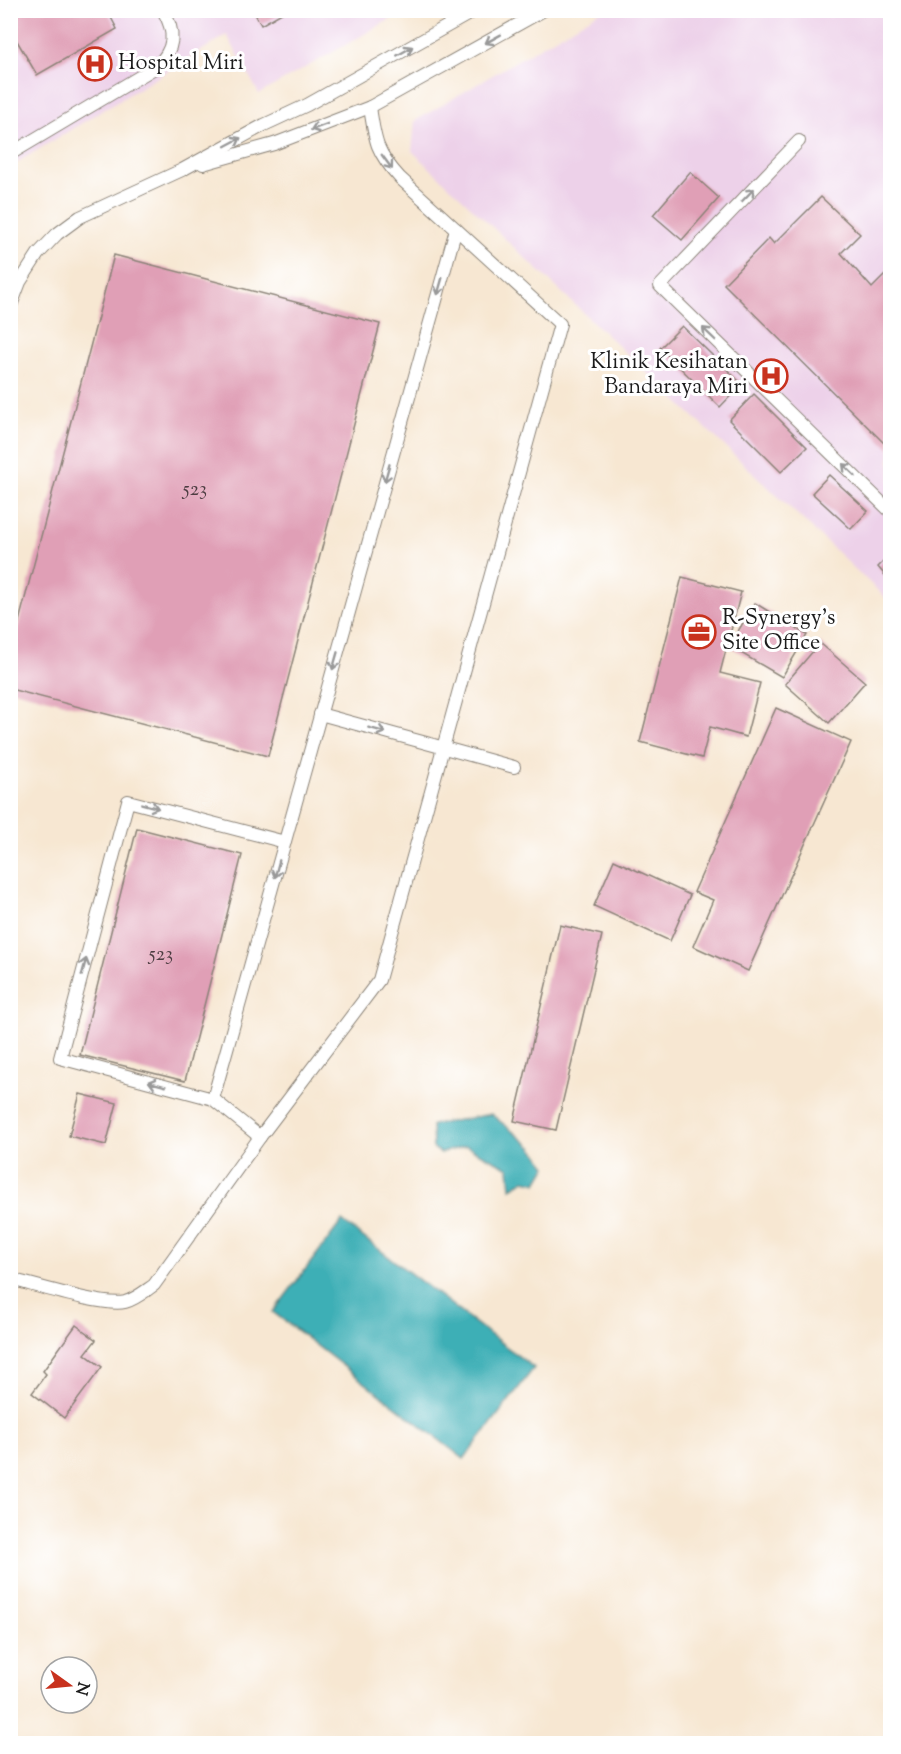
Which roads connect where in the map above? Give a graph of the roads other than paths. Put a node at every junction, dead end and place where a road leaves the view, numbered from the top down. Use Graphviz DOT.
graph roads {
  1 [pos="163,10"];
  2 [pos="476,10"];
  3 [pos="544,10"];
  4 [pos="370,107"];
  5 [pos="799,141"];
  6 [pos="10,154"];
  7 [pos="182,170"];
  8 [pos="456,229"];
  9 [pos="10,308"];
  10 [pos="891,511"];
  11 [pos="320,714"];
  12 [pos="443,748"];
  13 [pos="514,767"];
  14 [pos="285,842"];
  15 [pos="213,1100"];
  16 [pos="260,1137"];
  17 [pos="10,1279"];
  1 -- 6 [label="lane"];
  7 -- 2 [label="lane, one-way"];
  3 -- 4 [label="lane, one-way"];
  4 -- 7 [label="lane, one-way"];
  4 -- 8 [label="lane, one-way"];
  10 -- 5 [label="lane, one-way"];
  7 -- 9 [label="lane"];
  8 -- 11 [label="lane, one-way"];
  8 -- 12 [label="lane"];
  11 -- 12 [label="lane, one-way"];
  11 -- 14 [label="lane"];
  12 -- 13 [label="lane"];
  12 -- 16 [label="lane"];
  14 -- 15 [label="lane, one-way"];
  15 -- 14 [label="lane, one-way"];
  15 -- 16 [label="lane"];
  16 -- 17 [label="lane"];
}
